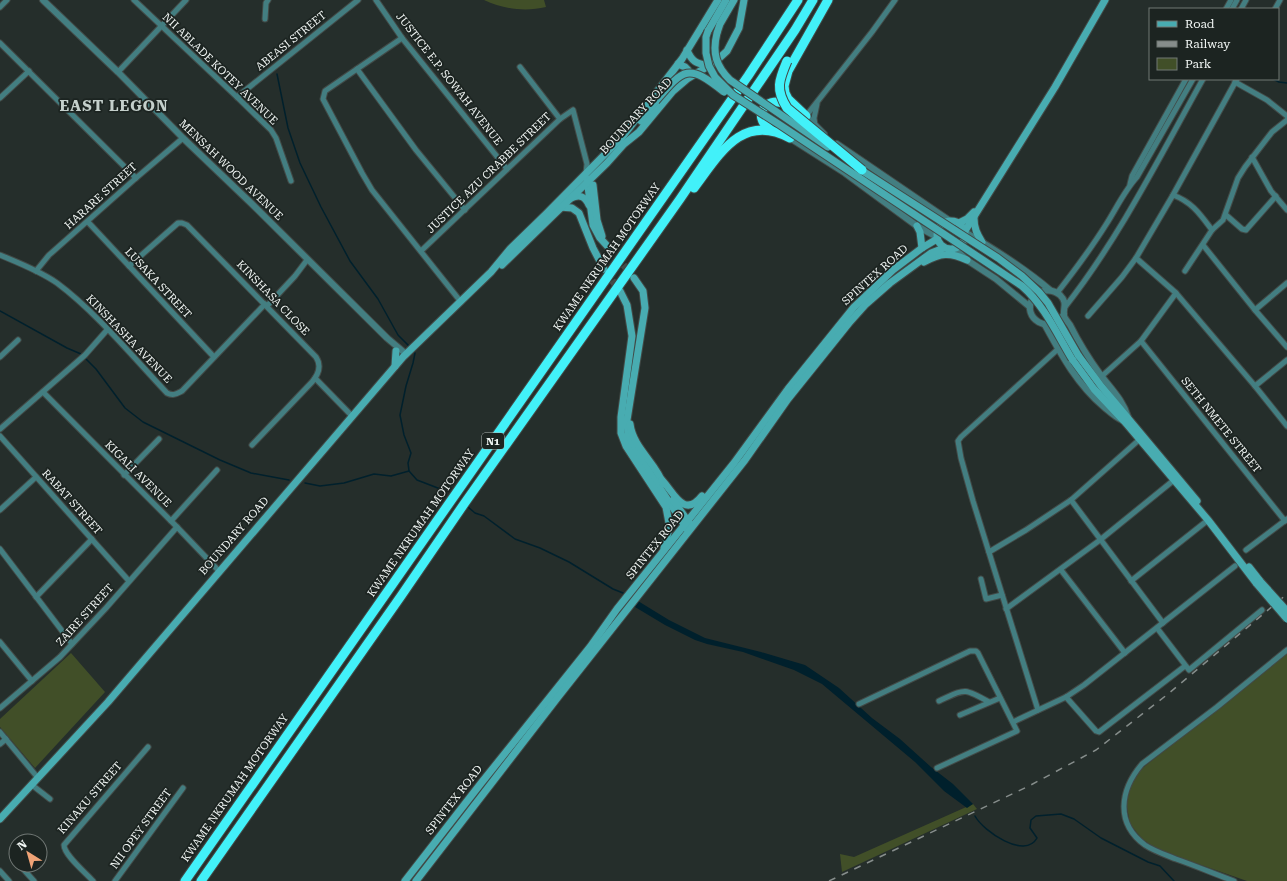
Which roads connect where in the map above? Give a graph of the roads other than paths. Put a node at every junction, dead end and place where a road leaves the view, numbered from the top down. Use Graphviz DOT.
graph roads {
  1 [pos="7,0"];
  2 [pos="44,0"];
  3 [pos="134,0"];
  4 [pos="186,0"];
  5 [pos="268,0"];
  6 [pos="358,0"];
  7 [pos="376,0"];
  8 [pos="718,0"];
  9 [pos="726,0"];
  10 [pos="734,0"];
  11 [pos="744,0"];
  12 [pos="798,0"];
  13 [pos="813,0"];
  14 [pos="827,0"];
  15 [pos="895,0"];
  16 [pos="1105,0"];
  17 [pos="0,7"];
  18 [pos="265,18"];
  19 [pos="161,26"];
  20 [pos="402,38"];
  21 [pos="0,43"];
  22 [pos="687,50"];
  23 [pos="678,64"];
  24 [pos="708,66"];
  25 [pos="520,67"];
  26 [pos="357,69"];
  27 [pos="29,71"];
  28 [pos="118,72"];
  29 [pos="687,79"];
  30 [pos="1185,80"];
  31 [pos="1192,80"];
  32 [pos="1202,80"];
  33 [pos="1236,81"];
  34 [pos="733,95"];
  35 [pos="237,97"];
  36 [pos="0,98"];
  37 [pos="818,99"];
  38 [pos="797,109"];
  39 [pos="806,116"];
  40 [pos="1287,116"];
  41 [pos="560,119"];
  42 [pos="1287,120"];
  43 [pos="815,125"];
  44 [pos="771,130"];
  45 [pos="183,138"];
  46 [pos="790,138"];
  47 [pos="624,144"];
  48 [pos="1252,156"];
  49 [pos="602,167"];
  50 [pos="507,169"];
  51 [pos="862,170"];
  52 [pos="588,173"];
  53 [pos="136,178"];
  54 [pos="291,181"];
  55 [pos="1130,184"];
  56 [pos="594,194"];
  57 [pos="1173,195"];
  58 [pos="1276,196"];
  59 [pos="569,199"];
  60 [pos="985,199"];
  61 [pos="560,207"];
  62 [pos="590,209"];
  63 [pos="465,210"];
  64 [pos="1287,210"];
  65 [pos="1226,215"];
  66 [pos="974,218"];
  67 [pos="950,221"];
  68 [pos="88,222"];
  69 [pos="959,223"];
  70 [pos="917,226"];
  71 [pos="1212,230"];
  72 [pos="965,232"];
  73 [pos="937,238"];
  74 [pos="982,242"];
  75 [pos="1203,245"];
  76 [pos="922,248"];
  77 [pos="944,248"];
  78 [pos="955,249"];
  79 [pos="420,251"];
  80 [pos="0,255"];
  81 [pos="1136,258"];
  82 [pos="307,260"];
  83 [pos="967,260"];
  84 [pos="129,266"];
  85 [pos="632,266"];
  86 [pos="604,268"];
  87 [pos="907,269"];
  88 [pos="36,271"];
  89 [pos="1185,271"];
  90 [pos="490,272"];
  91 [pos="634,278"];
  92 [pos="1287,283"];
  93 [pos="1050,290"];
  94 [pos="620,291"];
  95 [pos="1057,292"];
  96 [pos="1176,293"];
  97 [pos="461,302"];
  98 [pos="266,305"];
  99 [pos="1030,307"];
  100 [pos="1065,307"];
  101 [pos="1255,310"];
  102 [pos="1064,314"];
  103 [pos="1088,316"];
  104 [pos="1045,325"];
  105 [pos="107,330"];
  106 [pos="18,340"];
  107 [pos="1140,341"];
  108 [pos="1287,346"];
  109 [pos="1058,349"];
  110 [pos="398,350"];
  111 [pos="406,354"];
  112 [pos="0,357"];
  113 [pos="214,357"];
  114 [pos="1075,357"];
  115 [pos="1287,360"];
  116 [pos="395,366"];
  117 [pos="1102,376"];
  118 [pos="316,378"];
  119 [pos="634,379"];
  120 [pos="626,386"];
  121 [pos="1255,386"];
  122 [pos="42,392"];
  123 [pos="629,412"];
  124 [pos="352,416"];
  125 [pos="1127,420"];
  126 [pos="1287,426"];
  127 [pos="0,429"];
  128 [pos="757,432"];
  129 [pos="0,436"];
  130 [pos="159,439"];
  131 [pos="1140,439"];
  132 [pos="252,445"];
  133 [pos="217,470"];
  134 [pos="124,474"];
  135 [pos="36,477"];
  136 [pos="662,480"];
  137 [pos="1174,480"];
  138 [pos="1071,500"];
  139 [pos="0,510"];
  140 [pos="1208,520"];
  141 [pos="1286,520"];
  142 [pos="171,521"];
  143 [pos="177,527"];
  144 [pos="689,527"];
  145 [pos="92,539"];
  146 [pos="1100,540"];
  147 [pos="0,549"];
  148 [pos="1246,550"];
  149 [pos="663,552"];
  150 [pos="989,552"];
  151 [pos="1235,566"];
  152 [pos="1061,570"];
  153 [pos="218,571"];
  154 [pos="981,578"];
  155 [pos="129,580"];
  156 [pos="1130,581"];
  157 [pos="1258,583"];
  158 [pos="1002,595"];
  159 [pos="36,597"];
  160 [pos="1006,609"];
  161 [pos="1262,610"];
  162 [pos="1287,611"];
  163 [pos="1287,619"];
  164 [pos="1163,623"];
  165 [pos="1157,628"];
  166 [pos="0,642"];
  167 [pos="72,644"];
  168 [pos="1287,650"];
  169 [pos="1125,653"];
  170 [pos="1185,666"];
  171 [pos="32,681"];
  172 [pos="1066,697"];
  173 [pos="1000,698"];
  174 [pos="939,701"];
  175 [pos="989,702"];
  176 [pos="859,704"];
  177 [pos="0,708"];
  178 [pos="1038,710"];
  179 [pos="960,715"];
  180 [pos="1014,722"];
  181 [pos="0,732"];
  182 [pos="6,739"];
  183 [pos="0,744"];
  184 [pos="148,747"];
  185 [pos="937,768"];
  186 [pos="38,778"];
  187 [pos="32,785"];
  188 [pos="183,788"];
  189 [pos="50,799"];
  190 [pos="0,819"];
  191 [pos="0,871"];
  192 [pos="27,873"];
  193 [pos="9,881"];
  194 [pos="34,881"];
  195 [pos="93,881"];
  196 [pos="115,881"];
  197 [pos="185,881"];
  198 [pos="201,881"];
  199 [pos="405,881"];
  200 [pos="416,881"];
  201 [pos="1234,881"];
  1 -- 17 [label="street"];
  2 -- 28 [label="street, MENSAH WOOD AVENUE"];
  3 -- 19 [label="street, NII ABLADE KOTEY AVENUE"];
  4 -- 19 [label="street"];
  5 -- 18 [label="street"];
  6 -- 35 [label="street, ABEASI STREET"];
  7 -- 20 [label="street, JUSTICE E.P. SOWAH AVENUE"];
  8 -- 22 [label="main road, BOUNDARY ROAD"];
  9 -- 34 [label="main road, bridge"];
  10 -- 51 [label="main road, bridge"];
  11 -- 24 [label="main road, BOUNDARY ROAD"];
  12 -- 197 [label="highway, KWAME NKRUMAH MOTORWAY / N1"];
  13 -- 85 [label="highway, N1"];
  14 -- 38 [label="highway"];
  14 -- 51 [label="highway, bridge"];
  15 -- 37 [label="street"];
  16 -- 60 [label="main road"];
  19 -- 28 [label="street"];
  19 -- 35 [label="street, NII ABLADE KOTEY AVENUE"];
  20 -- 26 [label="street"];
  20 -- 50 [label="street, JUSTICE E.P. SOWAH AVENUE"];
  21 -- 27 [label="street"];
  22 -- 23 [label="main road, BOUNDARY ROAD"];
  22 -- 24 [label="main road"];
  23 -- 29 [label="main road"];
  23 -- 52 [label="main road, BOUNDARY ROAD"];
  24 -- 29 [label="main road, BOUNDARY ROAD"];
  25 -- 41 [label="street"];
  26 -- 63 [label="street"];
  26 -- 79 [label="street"];
  27 -- 36 [label="street"];
  27 -- 53 [label="street"];
  28 -- 45 [label="street, MENSAH WOOD AVENUE"];
  29 -- 47 [label="main road, BOUNDARY ROAD"];
  30 -- 55 [label="street"];
  31 -- 55 [label="street"];
  32 -- 100 [label="street"];
  33 -- 40 [label="street"];
  33 -- 57 [label="street"];
  34 -- 47 [label="main road, bridge"];
  34 -- 114 [label="main road, bridge"];
  35 -- 54 [label="street, NII ABLADE KOTEY AVENUE"];
  37 -- 39 [label="street"];
  37 -- 43 [label="street"];
  38 -- 39 [label="highway"];
  38 -- 44 [label="highway"];
  39 -- 43 [label="street"];
  41 -- 50 [label="street, JUSTICE AZU CRABBE STREET"];
  41 -- 52 [label="street, JUSTICE AZU CRABBE STREET"];
  42 -- 48 [label="street"];
  43 -- 67 [label="street"];
  44 -- 46 [label="highway"];
  44 -- 85 [label="highway"];
  45 -- 53 [label="street, HARARE STREET"];
  45 -- 82 [label="street, MENSAH WOOD AVENUE"];
  46 -- 70 [label="street"];
  47 -- 49 [label="main road, BOUNDARY ROAD"];
  48 -- 58 [label="street"];
  48 -- 65 [label="street"];
  49 -- 52 [label="main road, BOUNDARY ROAD"];
  49 -- 56 [label="main road"];
  50 -- 63 [label="street, JUSTICE AZU CRABBE STREET"];
  51 -- 114 [label="main road, bridge"];
  52 -- 56 [label="main road"];
  52 -- 59 [label="main road, BOUNDARY ROAD"];
  52 -- 62 [label="main road"];
  52 -- 90 [label="main road, BOUNDARY ROAD"];
  53 -- 68 [label="street, HARARE STREET"];
  55 -- 95 [label="street"];
  56 -- 62 [label="main road"];
  57 -- 71 [label="street"];
  57 -- 81 [label="street"];
  58 -- 64 [label="street"];
  58 -- 65 [label="street"];
  59 -- 61 [label="main road, BOUNDARY ROAD"];
  59 -- 62 [label="main road"];
  60 -- 66 [label="main road"];
  60 -- 69 [label="main road"];
  61 -- 86 [label="main road"];
  61 -- 90 [label="main road, BOUNDARY ROAD"];
  63 -- 79 [label="street, JUSTICE AZU CRABBE STREET"];
  65 -- 71 [label="street"];
  66 -- 72 [label="main road"];
  66 -- 74 [label="main road"];
  67 -- 69 [label="main road"];
  67 -- 73 [label="main road"];
  68 -- 84 [label="street, LUSAKA STREET"];
  68 -- 88 [label="street, HARARE STREET"];
  69 -- 72 [label="main road"];
  70 -- 73 [label="street"];
  70 -- 76 [label="main road"];
  71 -- 75 [label="street"];
  72 -- 74 [label="street"];
  72 -- 78 [label="main road"];
  73 -- 76 [label="main road, SPINTEX ROAD"];
  73 -- 77 [label="main road"];
  74 -- 93 [label="street"];
  75 -- 89 [label="street"];
  75 -- 101 [label="street"];
  76 -- 128 [label="main road, SPINTEX ROAD"];
  77 -- 78 [label="main road"];
  77 -- 87 [label="main road, SPINTEX ROAD"];
  78 -- 83 [label="street"];
  79 -- 97 [label="street"];
  80 -- 88 [label="street, KINSHASHA AVENUE"];
  81 -- 96 [label="street"];
  81 -- 103 [label="street"];
  82 -- 98 [label="street, KINSHASHA AVENUE"];
  82 -- 110 [label="street, MENSAH WOOD AVENUE"];
  83 -- 87 [label="main road"];
  83 -- 99 [label="street"];
  84 -- 98 [label="street, KINSHASA CLOSE"];
  84 -- 113 [label="street, LUSAKA STREET"];
  85 -- 198 [label="highway, N1"];
  87 -- 144 [label="main road, SPINTEX ROAD"];
  88 -- 105 [label="street, KINSHASHA AVENUE"];
  90 -- 97 [label="main road, BOUNDARY ROAD"];
  91 -- 119 [label="main road"];
  92 -- 101 [label="street"];
  93 -- 95 [label="street"];
  93 -- 99 [label="street"];
  94 -- 120 [label="main road"];
  95 -- 100 [label="street"];
  96 -- 107 [label="street"];
  96 -- 121 [label="street"];
  97 -- 111 [label="main road, BOUNDARY ROAD"];
  98 -- 113 [label="street, KINSHASHA AVENUE"];
  98 -- 118 [label="street, KINSHASA CLOSE"];
  99 -- 104 [label="street"];
  100 -- 102 [label="street"];
  101 -- 108 [label="street"];
  102 -- 104 [label="street"];
  102 -- 117 [label="street"];
  104 -- 109 [label="street"];
  105 -- 113 [label="street, KINSHASHA AVENUE"];
  105 -- 122 [label="street"];
  106 -- 112 [label="street"];
  107 -- 117 [label="street"];
  107 -- 141 [label="street, SETH NMETE STREET"];
  109 -- 125 [label="street"];
  109 -- 150 [label="street"];
  110 -- 111 [label="main road"];
  110 -- 111 [label="street, MENSAH WOOD AVENUE"];
  110 -- 116 [label="main road"];
  111 -- 116 [label="main road, BOUNDARY ROAD"];
  114 -- 125 [label="main road"];
  115 -- 121 [label="street"];
  116 -- 124 [label="main road, BOUNDARY ROAD"];
  117 -- 125 [label="street"];
  118 -- 124 [label="street"];
  118 -- 132 [label="street"];
  119 -- 120 [label="main road"];
  119 -- 123 [label="main road"];
  120 -- 149 [label="main road"];
  121 -- 126 [label="street"];
  122 -- 127 [label="street"];
  122 -- 134 [label="street, KIGALI AVENUE"];
  123 -- 136 [label="main road"];
  123 -- 144 [label="main road"];
  124 -- 153 [label="main road, BOUNDARY ROAD"];
  125 -- 131 [label="main road"];
  125 -- 157 [label="main road"];
  128 -- 136 [label="main road"];
  128 -- 144 [label="main road, SPINTEX ROAD"];
  129 -- 135 [label="street, RABAT STREET"];
  130 -- 134 [label="street"];
  131 -- 137 [label="main road"];
  131 -- 138 [label="street"];
  133 -- 142 [label="street"];
  134 -- 142 [label="street, KIGALI AVENUE"];
  135 -- 139 [label="street"];
  135 -- 145 [label="street, RABAT STREET"];
  136 -- 144 [label="main road"];
  137 -- 140 [label="main road"];
  137 -- 146 [label="street"];
  138 -- 146 [label="street"];
  138 -- 150 [label="street"];
  140 -- 156 [label="street"];
  140 -- 157 [label="main road"];
  141 -- 148 [label="street"];
  142 -- 143 [label="street, KIGALI AVENUE"];
  143 -- 153 [label="street, KIGALI AVENUE"];
  143 -- 155 [label="street, ZAIRE STREET"];
  144 -- 149 [label="main road, SPINTEX ROAD"];
  144 -- 200 [label="main road, SPINTEX ROAD"];
  145 -- 155 [label="street, RABAT STREET"];
  145 -- 159 [label="street"];
  146 -- 152 [label="street"];
  146 -- 156 [label="street"];
  147 -- 159 [label="street"];
  149 -- 199 [label="main road, SPINTEX ROAD"];
  150 -- 158 [label="street"];
  151 -- 164 [label="street"];
  152 -- 160 [label="street"];
  152 -- 169 [label="street"];
  153 -- 186 [label="main road, BOUNDARY ROAD"];
  154 -- 158 [label="street"];
  155 -- 167 [label="street, ZAIRE STREET"];
  156 -- 164 [label="street"];
  157 -- 162 [label="main road, bridge"];
  157 -- 163 [label="main road, bridge"];
  158 -- 160 [label="street"];
  159 -- 167 [label="street"];
  160 -- 178 [label="street"];
  161 -- 170 [label="street"];
  164 -- 165 [label="street"];
  165 -- 169 [label="street"];
  165 -- 170 [label="street"];
  166 -- 171 [label="street"];
  167 -- 171 [label="street, ZAIRE STREET"];
  168 -- 201 [label="street"];
  169 -- 172 [label="street"];
  170 -- 172 [label="street"];
  171 -- 177 [label="street, ZAIRE STREET"];
  172 -- 178 [label="street"];
  173 -- 175 [label="street"];
  173 -- 176 [label="street"];
  173 -- 180 [label="street"];
  174 -- 175 [label="street"];
  175 -- 179 [label="street"];
  178 -- 180 [label="street"];
  180 -- 185 [label="street"];
  181 -- 182 [label="street"];
  182 -- 183 [label="street"];
  182 -- 186 [label="street"];
  184 -- 195 [label="street, KINAKU STREET"];
  186 -- 187 [label="main road, BOUNDARY ROAD"];
  187 -- 189 [label="street"];
  187 -- 190 [label="main road, BOUNDARY ROAD"];
  188 -- 196 [label="street, NII OPEY STREET"];
  191 -- 193 [label="street"];
  192 -- 194 [label="street"];
}
